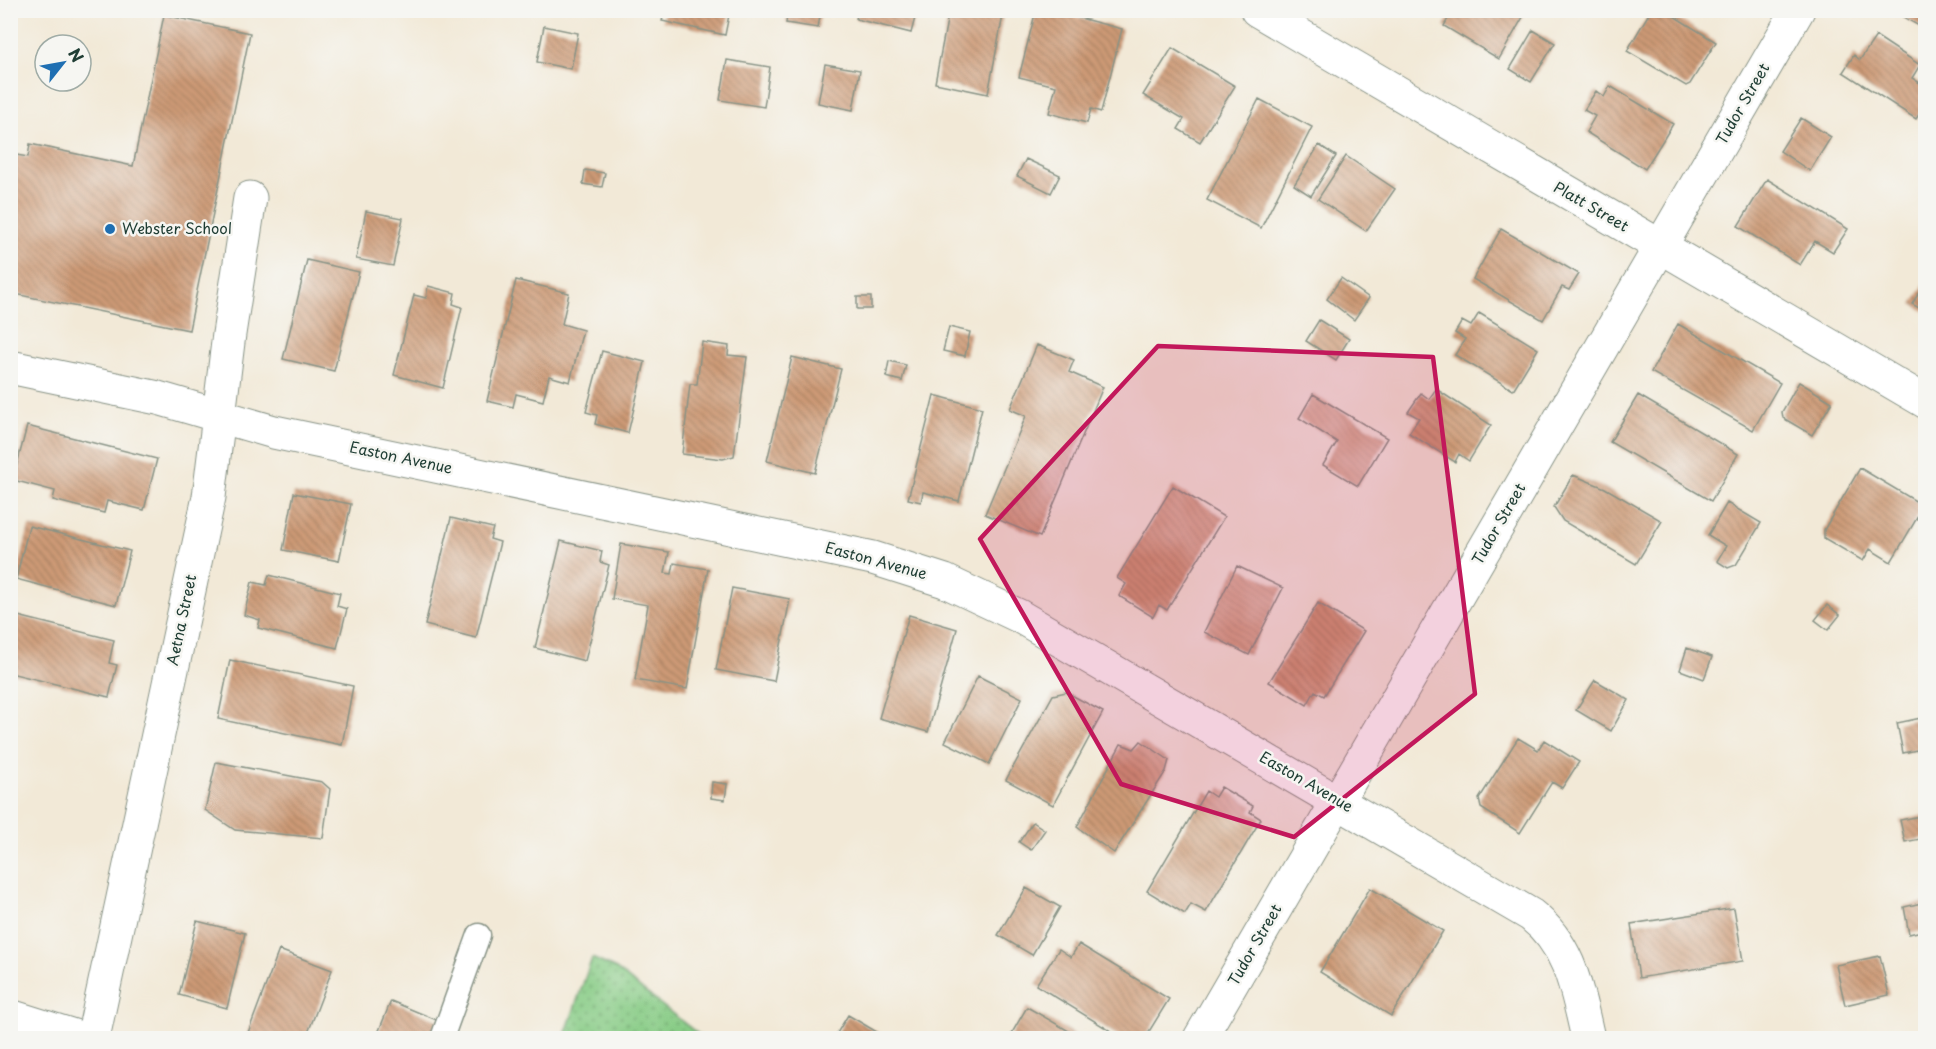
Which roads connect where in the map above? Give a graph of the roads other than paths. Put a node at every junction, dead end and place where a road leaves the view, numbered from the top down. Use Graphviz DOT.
graph roads {
  1 [pos="1798,10"];
  2 [pos="1268,13"];
  3 [pos="250,198"];
  4 [pos="1660,247"];
  5 [pos="10,367"];
  6 [pos="1926,402"];
  7 [pos="220,417"];
  8 [pos="1338,801"];
  9 [pos="479,935"];
  10 [pos="10,1016"];
  11 [pos="80,1038"];
  12 [pos="93,1038"];
  13 [pos="442,1038"];
  14 [pos="1200,1038"];
  15 [pos="1588,1038"];
  1 -- 4 [label="street, Tudor Street"];
  2 -- 4 [label="street, Platt Street"];
  3 -- 7 [label="street, Aetna Street"];
  4 -- 6 [label="street, Platt Street"];
  4 -- 8 [label="street, Tudor Street"];
  5 -- 7 [label="street, Easton Avenue"];
  7 -- 8 [label="street, Easton Avenue"];
  7 -- 12 [label="street, Aetna Street"];
  8 -- 14 [label="street, Tudor Street"];
  8 -- 15 [label="street, Easton Avenue"];
  9 -- 13 [label="lane"];
  10 -- 11 [label="street"];
}
